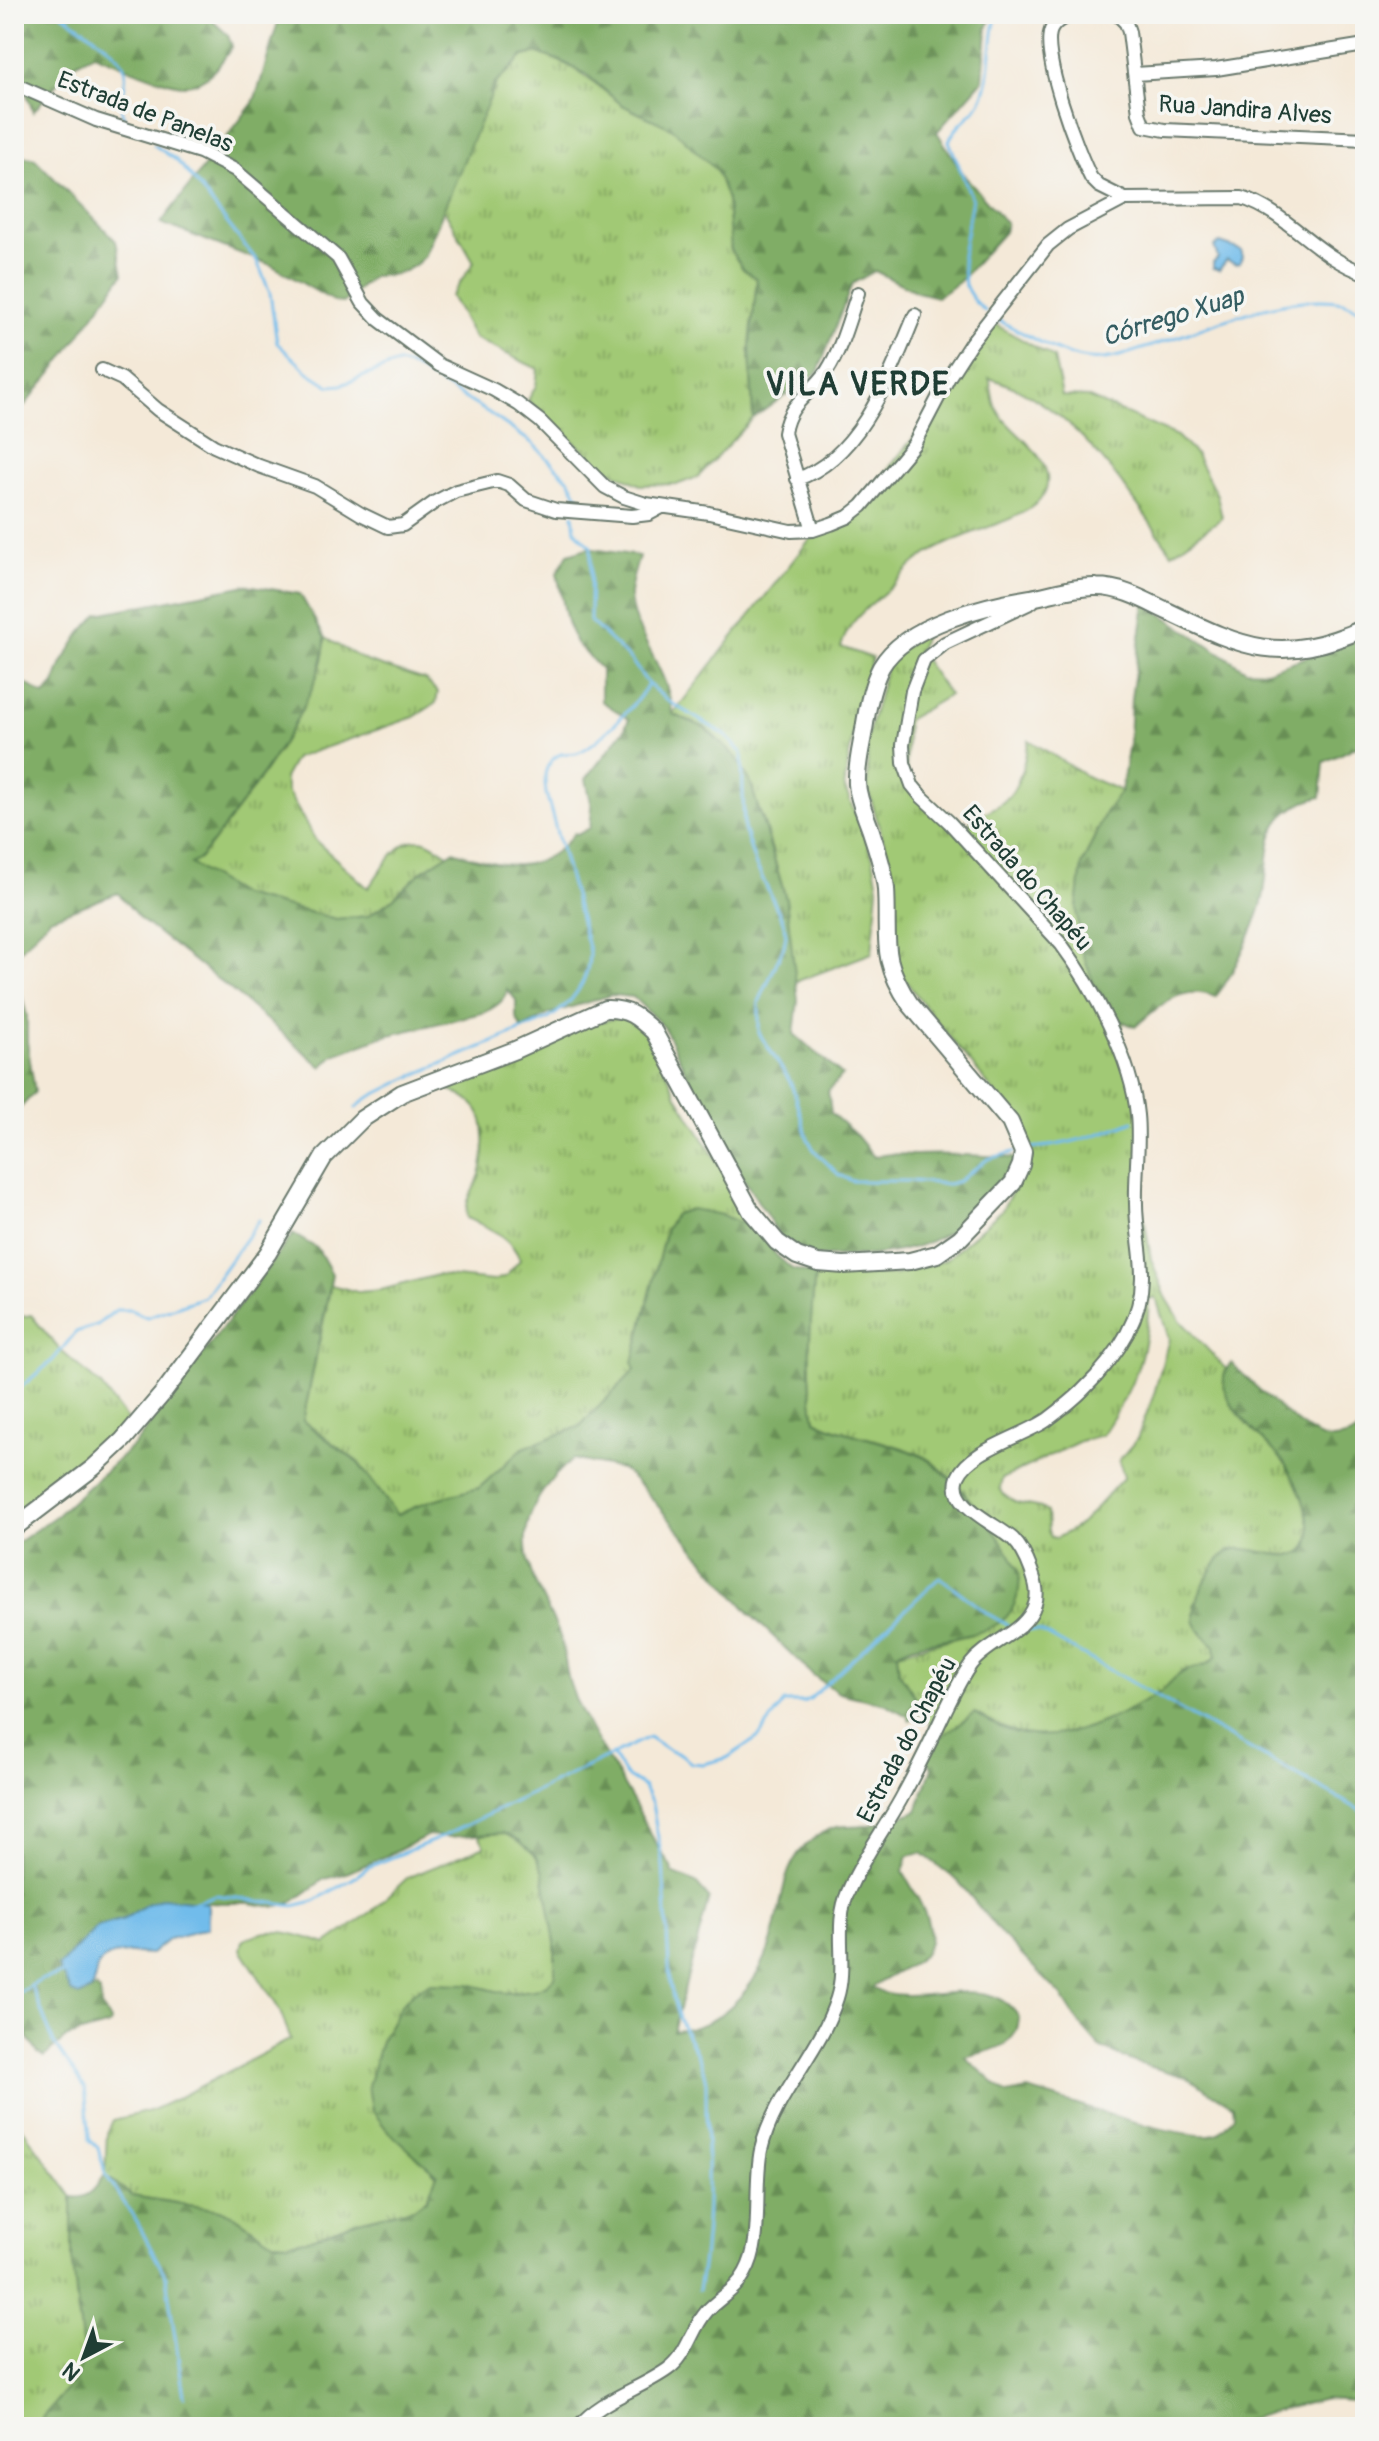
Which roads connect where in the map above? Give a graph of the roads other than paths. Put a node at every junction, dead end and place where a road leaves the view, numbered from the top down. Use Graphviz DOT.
graph roads {
  1 [pos="1086,14"];
  2 [pos="1117,14"];
  3 [pos="1365,45"];
  4 [pos="1135,74"];
  5 [pos="14,84"];
  6 [pos="1365,139"];
  7 [pos="1125,199"];
  8 [pos="1365,273"];
  9 [pos="858,293"];
  10 [pos="915,315"];
  11 [pos="102,370"];
  12 [pos="797,479"];
  13 [pos="662,507"];
  14 [pos="813,530"];
  15 [pos="1046,596"];
  16 [pos="1365,628"];
  17 [pos="14,1528"];
  18 [pos="578,2427"];
  1 -- 7 [label="street"];
  2 -- 4 [label="street, Rua Jandira Alves"];
  3 -- 4 [label="street"];
  4 -- 6 [label="street, Rua Jandira Alves"];
  5 -- 13 [label="street, Estrada de Panelas"];
  7 -- 8 [label="street"];
  7 -- 14 [label="street"];
  9 -- 12 [label="street"];
  10 -- 12 [label="street"];
  11 -- 13 [label="street"];
  12 -- 14 [label="street"];
  13 -- 14 [label="street"];
  15 -- 16 [label="main road"];
  15 -- 17 [label="main road"];
  15 -- 18 [label="street, Estrada do Chapéu"];
}
